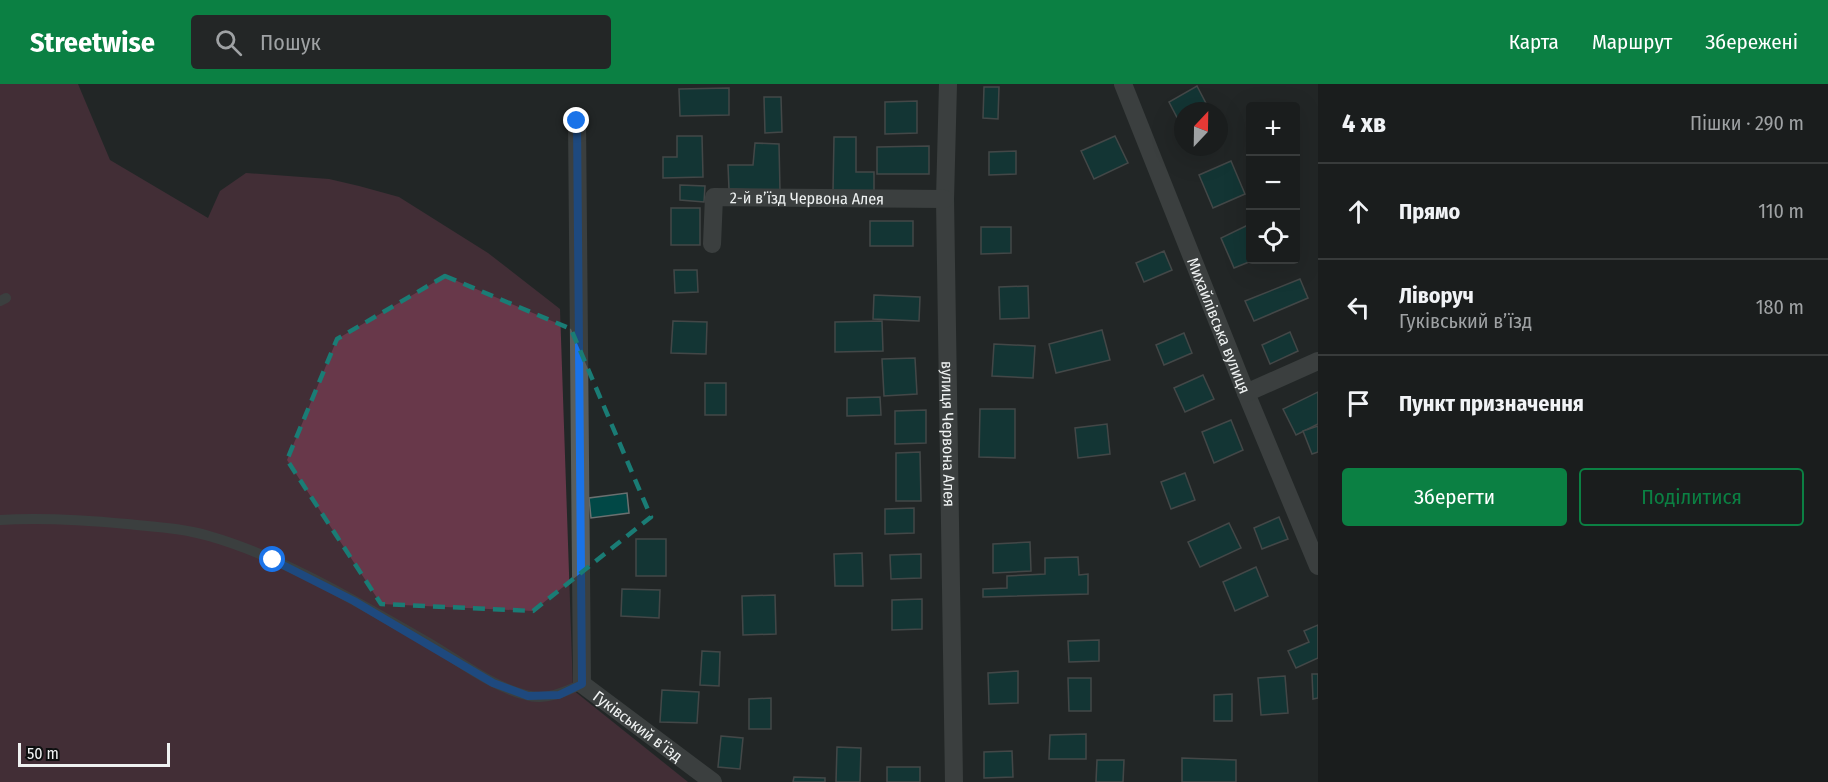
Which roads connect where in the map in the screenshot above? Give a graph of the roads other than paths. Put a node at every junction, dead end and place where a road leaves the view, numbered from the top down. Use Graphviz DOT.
graph roads {
  1 [pos="948,84"];
  2 [pos="1123,84"];
  3 [pos="577,121"];
  4 [pos="945,199"];
  5 [pos="712,244"];
  6 [pos="1318,361"];
  7 [pos="1246,393"];
  8 [pos="0,520"];
  9 [pos="1318,566"];
  10 [pos="582,684"];
  11 [pos="713,782"];
  12 [pos="954,782"];
  1 -- 4 [label="street, вулиця Червона Алея"];
  2 -- 7 [label="street, Михайлівська вулиця"];
  3 -- 10 [label="street, Гуківський в’їзд"];
  4 -- 5 [label="street, 2-й в’їзд Червона Алея"];
  4 -- 12 [label="street, вулиця Червона Алея"];
  6 -- 7 [label="street"];
  7 -- 9 [label="street, Михайлівська вулиця"];
  8 -- 10 [label="lane"];
  10 -- 11 [label="street, Гуківський в’їзд"];
}
